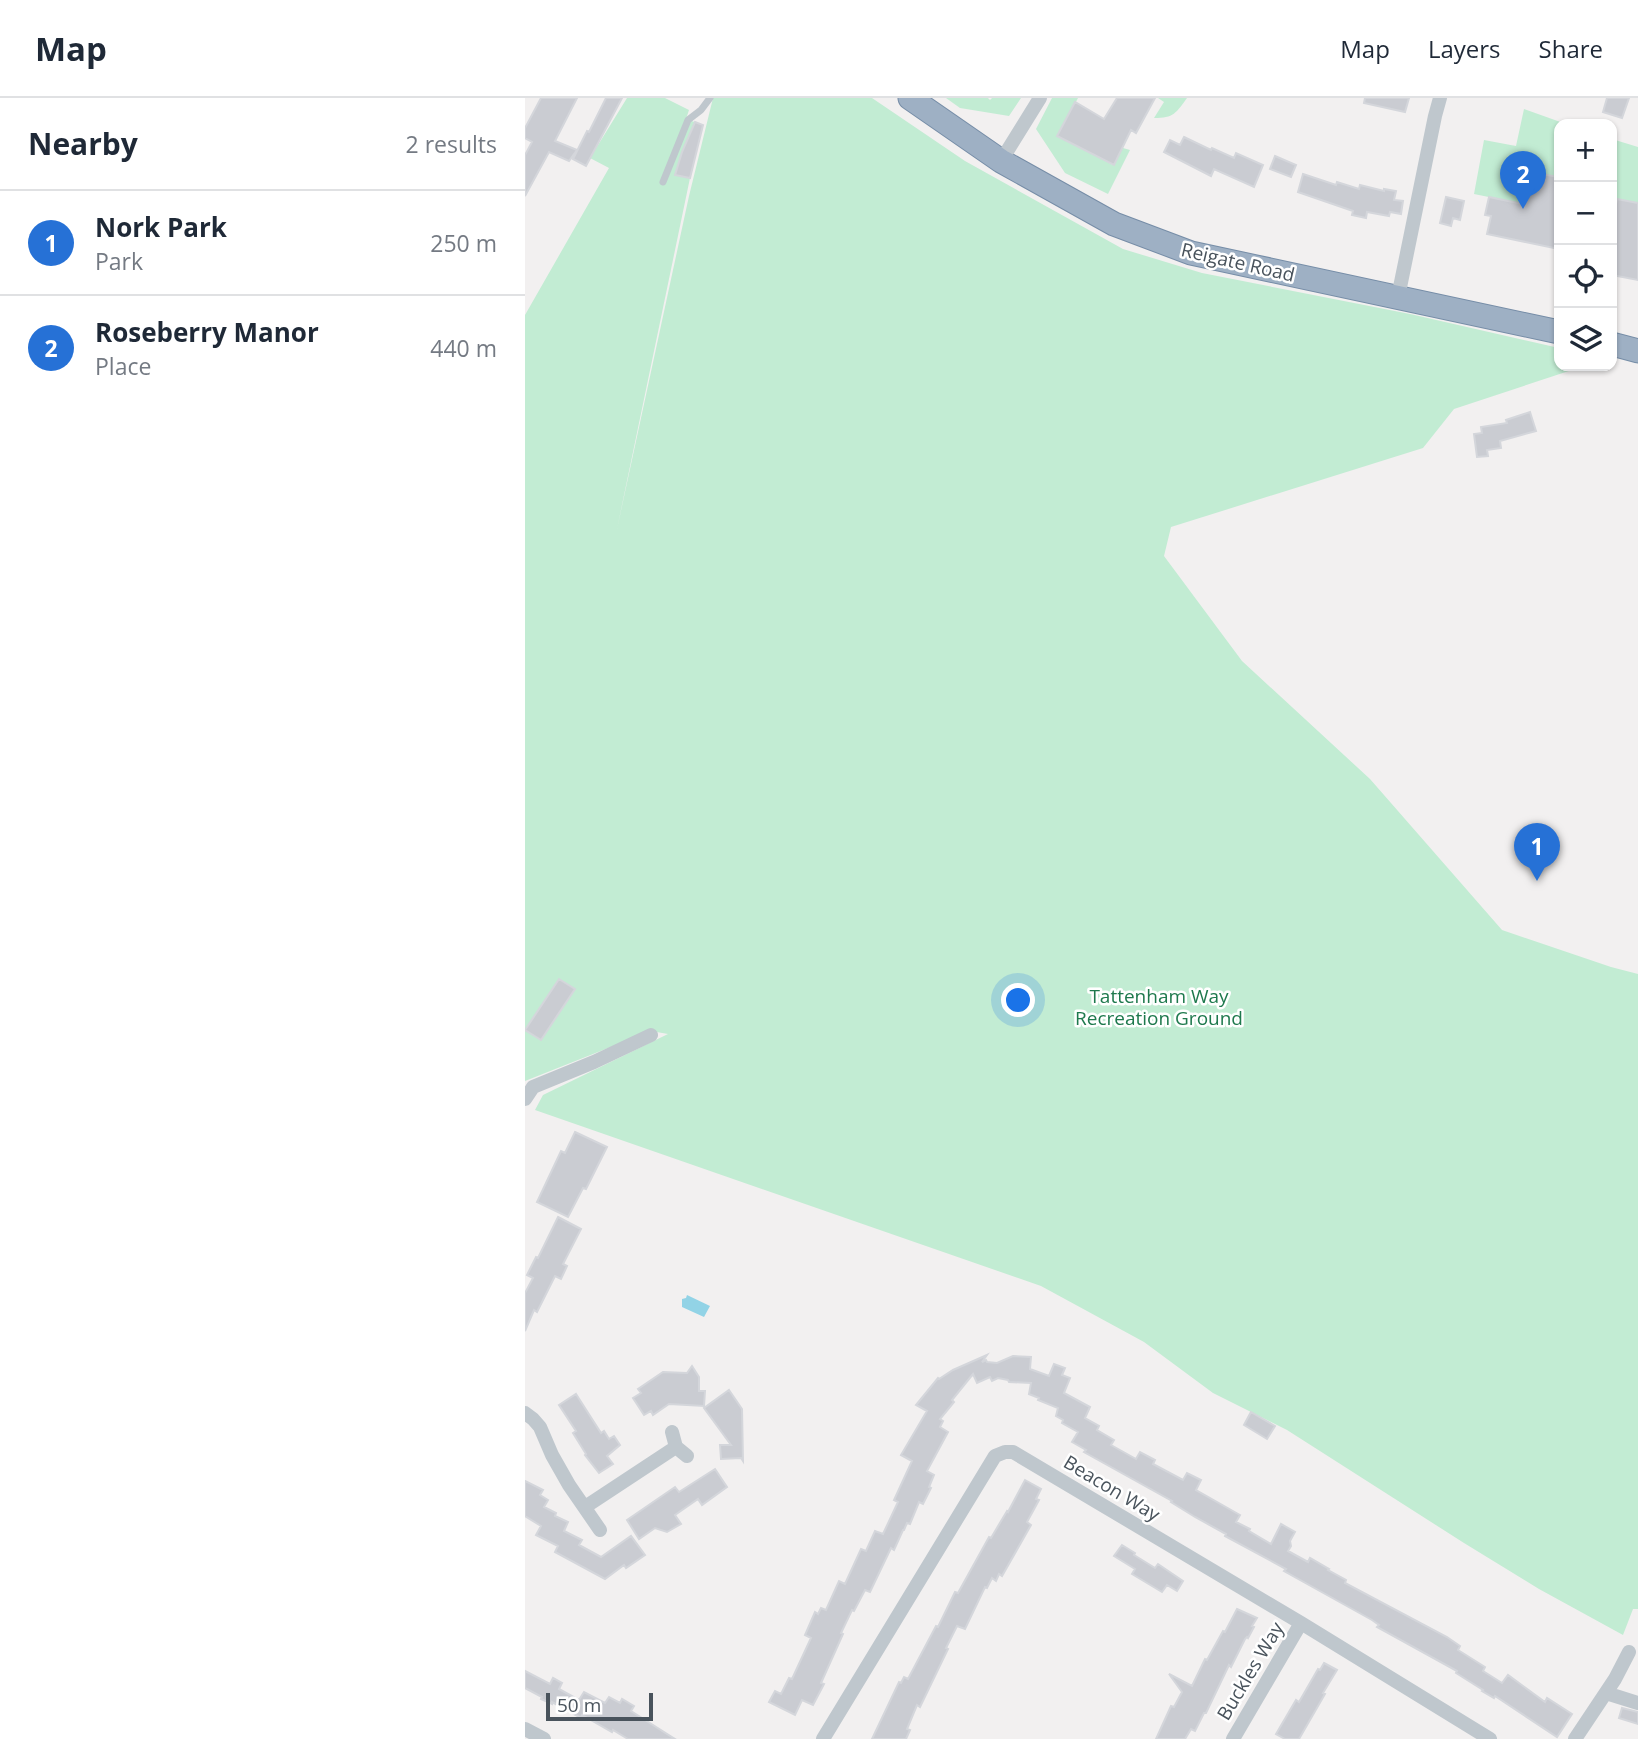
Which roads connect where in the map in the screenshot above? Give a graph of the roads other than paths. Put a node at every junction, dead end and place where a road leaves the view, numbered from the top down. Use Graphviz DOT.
graph roads {
  1 [pos="710,98"];
  2 [pos="910,98"];
  3 [pos="1040,98"];
  4 [pos="1440,98"];
  5 [pos="1001,161"];
  6 [pos="663,182"];
  7 [pos="1398,297"];
  8 [pos="1554,331"];
  9 [pos="1617,345"];
  10 [pos="1638,351"];
  11 [pos="651,1035"];
  12 [pos="525,1099"];
  13 [pos="525,1413"];
  14 [pos="672,1432"];
  15 [pos="585,1507"];
  16 [pos="600,1530"];
  17 [pos="1301,1623"];
  18 [pos="1629,1652"];
  19 [pos="1606,1693"];
  20 [pos="1638,1703"];
  21 [pos="525,1729"];
  22 [pos="544,1739"];
  23 [pos="823,1739"];
  24 [pos="1233,1739"];
  25 [pos="1490,1739"];
  26 [pos="1575,1739"];
  1 -- 6 [label="lane"];
  2 -- 5 [label="highway, Reigate Road"];
  3 -- 5 [label="street"];
  4 -- 7 [label="street"];
  5 -- 7 [label="highway, Reigate Road"];
  7 -- 8 [label="highway, Reigate Road"];
  9 -- 10 [label="highway"];
  11 -- 12 [label="street"];
  13 -- 15 [label="street"];
  14 -- 15 [label="street"];
  15 -- 16 [label="street"];
  17 -- 23 [label="street, Beacon Way"];
  17 -- 24 [label="street, Buckles Way"];
  17 -- 25 [label="street, Beacon Way"];
  18 -- 19 [label="street"];
  19 -- 20 [label="street"];
  19 -- 26 [label="street"];
  21 -- 22 [label="street"];
}
